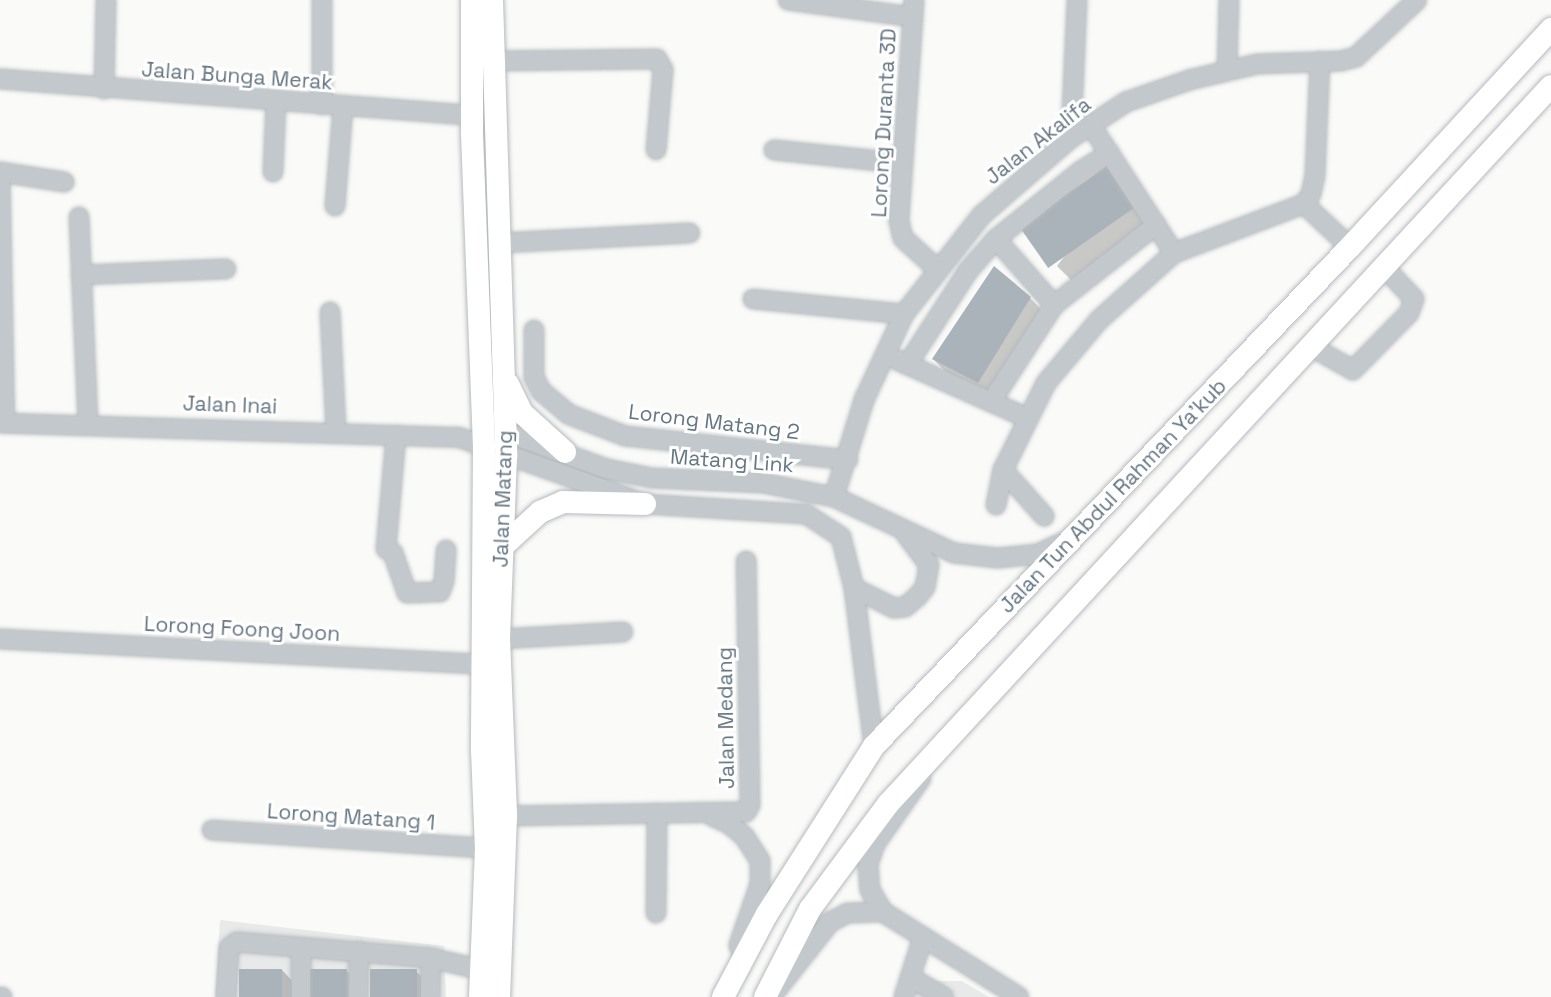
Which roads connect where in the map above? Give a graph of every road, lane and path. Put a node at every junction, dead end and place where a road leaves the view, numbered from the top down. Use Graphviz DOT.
graph roads {
  1 [pos="106,0"];
  2 [pos="322,0"];
  3 [pos="472,0"];
  4 [pos="492,0"];
  5 [pos="788,0"];
  6 [pos="1077,0"];
  7 [pos="1229,0"];
  8 [pos="1417,0"];
  9 [pos="914,8"];
  10 [pos="1551,29"];
  11 [pos="492,61"];
  12 [pos="1320,61"];
  13 [pos="1227,70"];
  14 [pos="0,79"];
  15 [pos="1551,86"];
  16 [pos="104,89"];
  17 [pos="276,101"];
  18 [pos="322,105"];
  19 [pos="343,106"];
  20 [pos="472,116"];
  21 [pos="1090,124"];
  22 [pos="1071,138"];
  23 [pos="656,150"];
  24 [pos="774,150"];
  25 [pos="1110,153"];
  26 [pos="900,163"];
  27 [pos="0,172"];
  28 [pos="273,172"];
  29 [pos="64,182"];
  30 [pos="1304,204"];
  31 [pos="335,206"];
  32 [pos="79,217"];
  33 [pos="1156,225"];
  34 [pos="690,233"];
  35 [pos="996,239"];
  36 [pos="499,243"];
  37 [pos="1350,247"];
  38 [pos="1174,253"];
  39 [pos="1383,266"];
  40 [pos="226,269"];
  41 [pos="937,269"];
  42 [pos="81,275"];
  43 [pos="753,299"];
  44 [pos="1054,305"];
  45 [pos="330,312"];
  46 [pos="904,314"];
  47 [pos="534,330"];
  48 [pos="1310,346"];
  49 [pos="885,355"];
  50 [pos="504,365"];
  51 [pos="907,365"];
  52 [pos="991,402"];
  53 [pos="1027,418"];
  54 [pos="2,423"];
  55 [pos="88,424"];
  56 [pos="483,425"];
  57 [pos="506,429"];
  58 [pos="336,431"];
  59 [pos="396,435"];
  60 [pos="458,437"];
  61 [pos="484,450"];
  62 [pos="565,452"];
  63 [pos="506,456"];
  64 [pos="848,460"];
  65 [pos="1003,470"];
  66 [pos="834,497"];
  67 [pos="645,504"];
  68 [pos="996,505"];
  69 [pos="1044,516"];
  70 [pos="905,532"];
  71 [pos="1076,536"];
  72 [pos="501,548"];
  73 [pos="446,550"];
  74 [pos="746,561"];
  75 [pos="854,588"];
  76 [pos="623,632"];
  77 [pos="0,639"];
  78 [pos="498,639"];
  79 [pos="482,664"];
  80 [pos="874,746"];
  81 [pos="932,754"];
  82 [pos="657,813"];
  83 [pos="702,813"];
  84 [pos="506,816"];
  85 [pos="212,830"];
  86 [pos="486,848"];
  87 [pos="883,912"];
  88 [pos="656,913"];
  89 [pos="923,937"];
  90 [pos="301,949"];
  91 [pos="359,951"];
  92 [pos="743,956"];
  93 [pos="431,958"];
  94 [pos="482,970"];
  95 [pos="910,977"];
  96 [pos="226,997"];
  97 [pos="301,997"];
  98 [pos="358,997"];
  99 [pos="430,997"];
  100 [pos="480,997"];
  101 [pos="500,997"];
  102 [pos="723,997"];
  103 [pos="765,997"];
  104 [pos="771,997"];
  105 [pos="904,997"];
  106 [pos="943,997"];
  107 [pos="1019,997"];
  1 -- 16 [label="street"];
  2 -- 18 [label="street"];
  3 -- 20 [label="main road, Jalan Matang"];
  4 -- 11 [label="main road, Jalan Matang"];
  5 -- 9 [label="street"];
  6 -- 22 [label="street"];
  7 -- 13 [label="street"];
  8 -- 12 [label="street, Jalan Akalifa"];
  9 -- 26 [label="street, Lorong Duranta 3D"];
  10 -- 37 [label="main road, Jalan Tun Abdul Rahman Ya'kub"];
  11 -- 23 [label="street"];
  11 -- 36 [label="main road, Jalan Matang"];
  12 -- 13 [label="street, Jalan Akalifa"];
  12 -- 30 [label="street"];
  13 -- 21 [label="street, Jalan Akalifa"];
  14 -- 16 [label="street, Jalan Bunga Merak"];
  15 -- 39 [label="main road, Jalan Tun Abdul Rahman Ya'kub"];
  16 -- 17 [label="street, Jalan Bunga Merak"];
  17 -- 18 [label="street, Jalan Bunga Merak"];
  17 -- 28 [label="street"];
  18 -- 19 [label="street, Jalan Bunga Merak"];
  19 -- 20 [label="street, Jalan Bunga Merak"];
  19 -- 31 [label="street"];
  20 -- 56 [label="main road, Jalan Matang"];
  21 -- 22 [label="street, Jalan Akalifa"];
  21 -- 25 [label="street"];
  22 -- 41 [label="street, Jalan Akalifa"];
  24 -- 26 [label="street"];
  25 -- 33 [label="street"];
  25 -- 35 [label="street"];
  26 -- 41 [label="street, Lorong Duranta 3D"];
  27 -- 29 [label="street"];
  27 -- 54 [label="street"];
  30 -- 37 [label="street"];
  30 -- 38 [label="street"];
  32 -- 42 [label="street"];
  33 -- 38 [label="street"];
  33 -- 44 [label="street"];
  34 -- 36 [label="street"];
  35 -- 44 [label="street"];
  35 -- 51 [label="street"];
  36 -- 50 [label="main road, Jalan Matang"];
  37 -- 71 [label="main road, Jalan Tun Abdul Rahman Ya'kub"];
  38 -- 53 [label="street"];
  39 -- 48 [label="main road, Jalan Tun Abdul Rahman Ya'kub"];
  39 -- 48 [label="street"];
  40 -- 42 [label="street"];
  41 -- 46 [label="street, Jalan Akalifa"];
  42 -- 55 [label="street"];
  43 -- 46 [label="street"];
  44 -- 52 [label="street"];
  45 -- 58 [label="street"];
  46 -- 49 [label="street, Jalan Akalifa"];
  47 -- 64 [label="street, Lorong Matang 2"];
  48 -- 81 [label="main road, Jalan Tun Abdul Rahman Ya'kub"];
  49 -- 51 [label="street"];
  49 -- 64 [label="street, Jalan Akalifa"];
  50 -- 57 [label="main road, Jalan Matang"];
  50 -- 62 [label="main road"];
  51 -- 52 [label="street"];
  52 -- 53 [label="street"];
  53 -- 65 [label="street"];
  54 -- 55 [label="street, Jalan Inai"];
  55 -- 58 [label="street, Jalan Inai"];
  56 -- 57 [label="street, Matang Link"];
  56 -- 60 [label="street"];
  56 -- 61 [label="main road, Jalan Matang"];
  57 -- 62 [label="street, Matang Link"];
  57 -- 63 [label="main road, Jalan Matang"];
  58 -- 59 [label="street, Jalan Inai"];
  59 -- 60 [label="street, Jalan Inai"];
  59 -- 73 [label="street"];
  60 -- 61 [label="street"];
  61 -- 63 [label="street"];
  61 -- 79 [label="main road, Jalan Matang"];
  62 -- 66 [label="street, Matang Link"];
  63 -- 67 [label="street"];
  63 -- 72 [label="main road, Jalan Matang"];
  64 -- 66 [label="street, Jalan Akalifa"];
  65 -- 68 [label="street"];
  65 -- 69 [label="street"];
  66 -- 70 [label="street, Matang Link"];
  67 -- 72 [label="main road"];
  67 -- 75 [label="street"];
  70 -- 71 [label="street, Matang Link"];
  70 -- 75 [label="street"];
  71 -- 80 [label="main road, Jalan Tun Abdul Rahman Ya'kub"];
  72 -- 78 [label="main road, Jalan Matang"];
  74 -- 83 [label="street, Jalan Medang"];
  75 -- 80 [label="street"];
  76 -- 78 [label="street"];
  77 -- 79 [label="street, Lorong Foong Joon"];
  78 -- 84 [label="main road, Jalan Matang"];
  79 -- 86 [label="main road, Jalan Matang"];
  80 -- 92 [label="main road, Jalan Tun Abdul Rahman Ya'kub"];
  81 -- 87 [label="street"];
  81 -- 103 [label="main road, Jalan Tun Abdul Rahman Ya'kub"];
  82 -- 83 [label="street, Jalan Medang"];
  82 -- 84 [label="street, Jalan Medang"];
  82 -- 88 [label="street"];
  83 -- 92 [label="street"];
  84 -- 101 [label="main road, Jalan Matang"];
  85 -- 86 [label="street, Lorong Matang 1"];
  86 -- 94 [label="main road, Jalan Matang"];
  87 -- 89 [label="street"];
  87 -- 104 [label="street"];
  89 -- 95 [label="street"];
  89 -- 107 [label="street"];
  90 -- 91 [label="street"];
  90 -- 96 [label="street"];
  90 -- 97 [label="street"];
  91 -- 93 [label="street"];
  91 -- 98 [label="street"];
  92 -- 102 [label="main road, Jalan Tun Abdul Rahman Ya'kub"];
  93 -- 94 [label="street"];
  93 -- 99 [label="street"];
  94 -- 100 [label="main road, Jalan Matang"];
  95 -- 105 [label="street"];
  95 -- 106 [label="street"];
}
